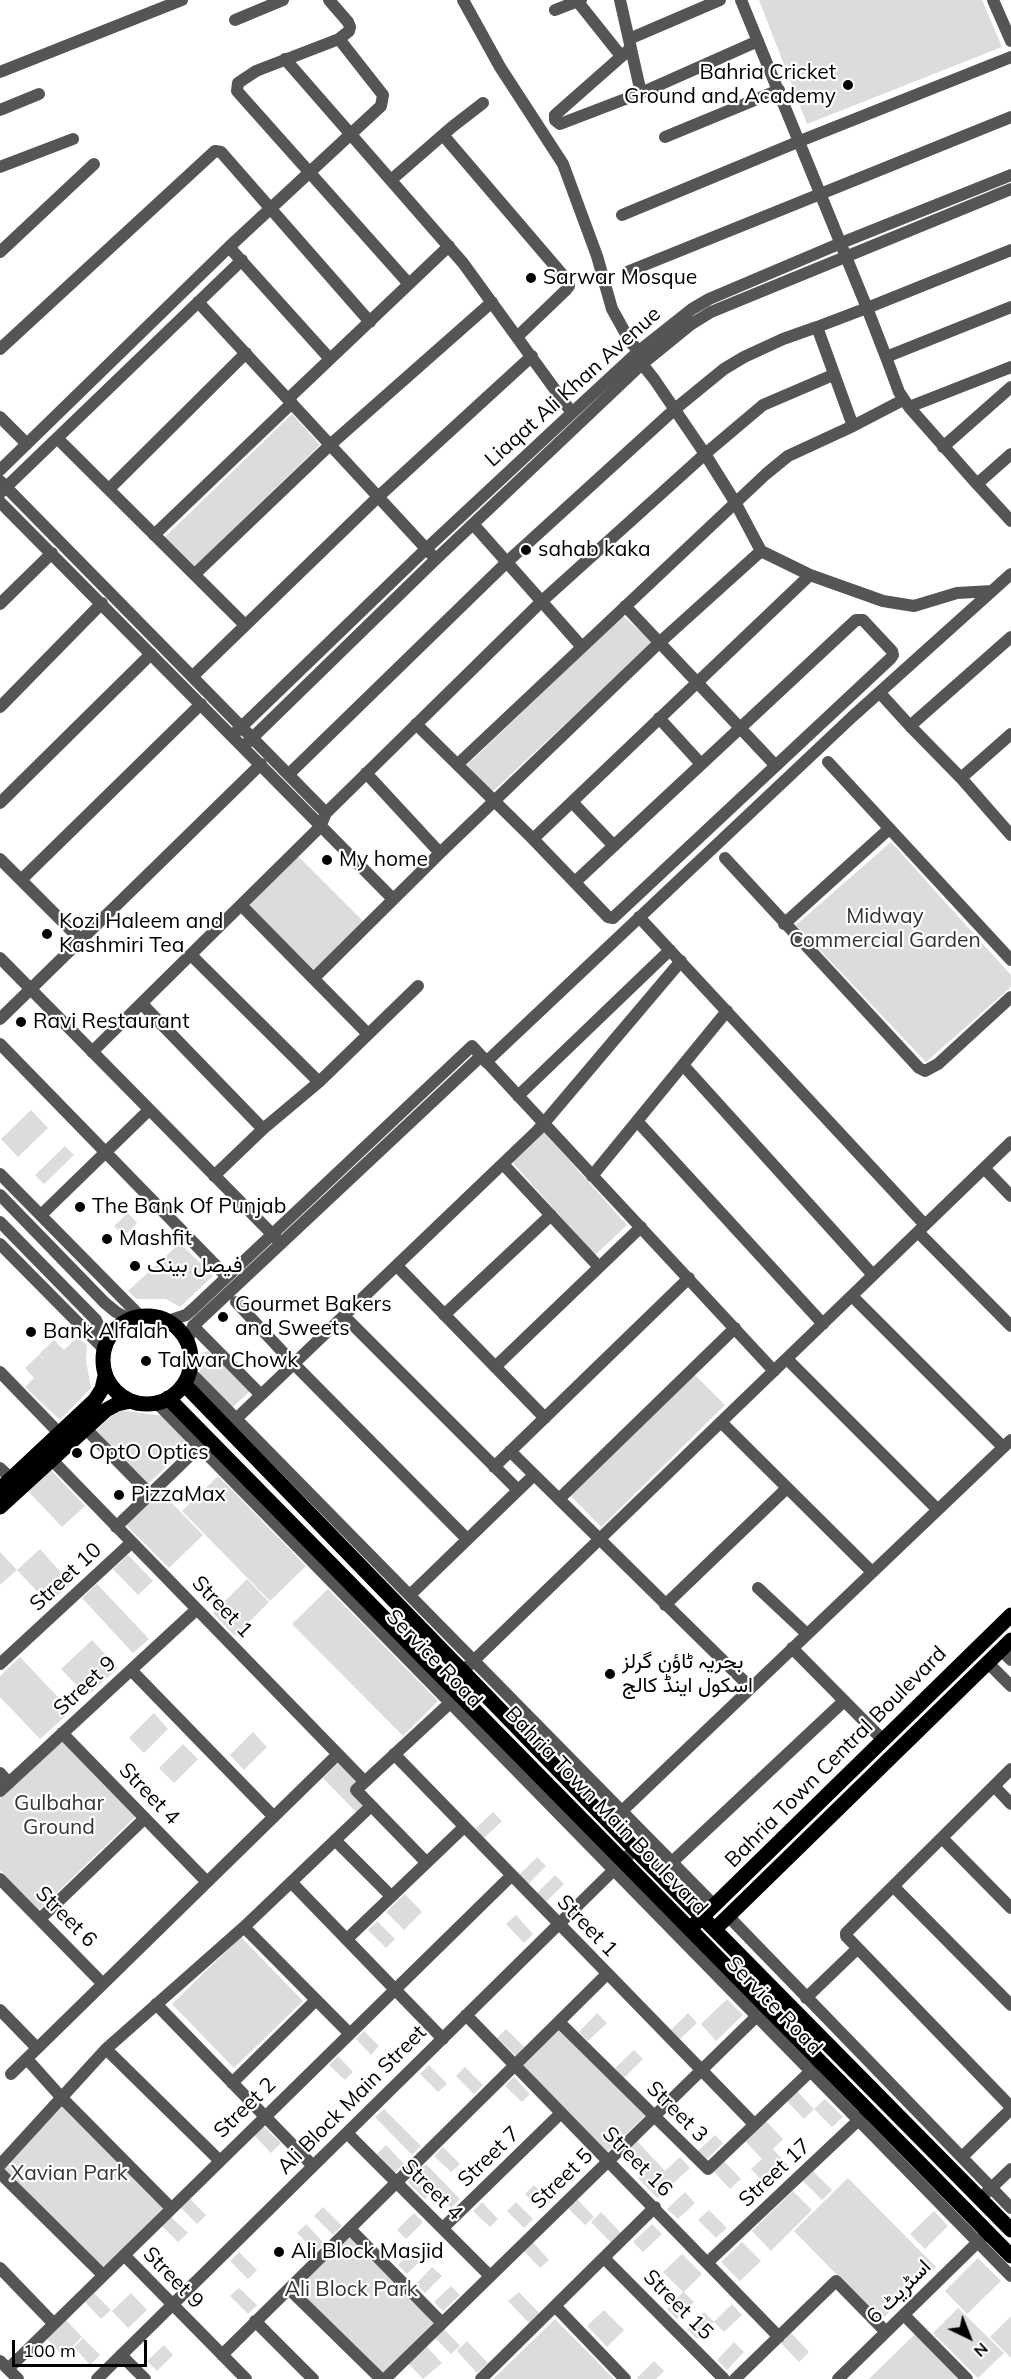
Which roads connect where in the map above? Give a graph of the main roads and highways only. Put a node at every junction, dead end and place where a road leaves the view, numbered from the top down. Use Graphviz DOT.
graph roads {
  1 [pos="105,1376"];
  2 [pos="187,1378"];
  3 [pos="131,1401"];
  4 [pos="163,1401"];
  5 [pos="8,1481"];
  6 [pos="0,1507"];
  7 [pos="1011,1615"];
  8 [pos="1008,1650"];
  9 [pos="624,1860"];
  10 [pos="764,1881"];
  11 [pos="679,1916"];
  12 [pos="702,1917"];
  13 [pos="690,1928"];
  14 [pos="715,1929"];
  15 [pos="1011,2229"];
  16 [pos="1011,2256"];
  1 -- 2 [label="main road"];
  1 -- 3 [label="main road"];
  1 -- 5 [label="main road"];
  2 -- 4 [label="main road"];
  2 -- 9 [label="main road, Bahria Town Main Boulevard"];
  3 -- 4 [label="main road"];
  3 -- 5 [label="main road"];
  4 -- 9 [label="main road, Bahria Town Main Boulevard"];
  5 -- 6 [label="main road"];
  7 -- 12 [label="main road, Bahria Town Central Boulevard"];
  8 -- 10 [label="main road, Bahria Town Central Boulevard"];
  9 -- 11 [label="main road, Bahria Town Main Boulevard"];
  9 -- 12 [label="main road, Bahria Town Main Boulevard"];
  10 -- 12 [label="main road"];
  10 -- 14 [label="main road, Bahria Town Central Boulevard"];
  11 -- 12 [label="main road"];
  11 -- 13 [label="main road, Bahria Town Main Boulevard"];
  12 -- 13 [label="main road, Bahria Town Central Boulevard"];
  12 -- 14 [label="main road, Bahria Town Main Boulevard"];
  13 -- 16 [label="main road, Bahria Town Main Boulevard"];
  14 -- 15 [label="main road, Bahria Town Main Boulevard"];
}
